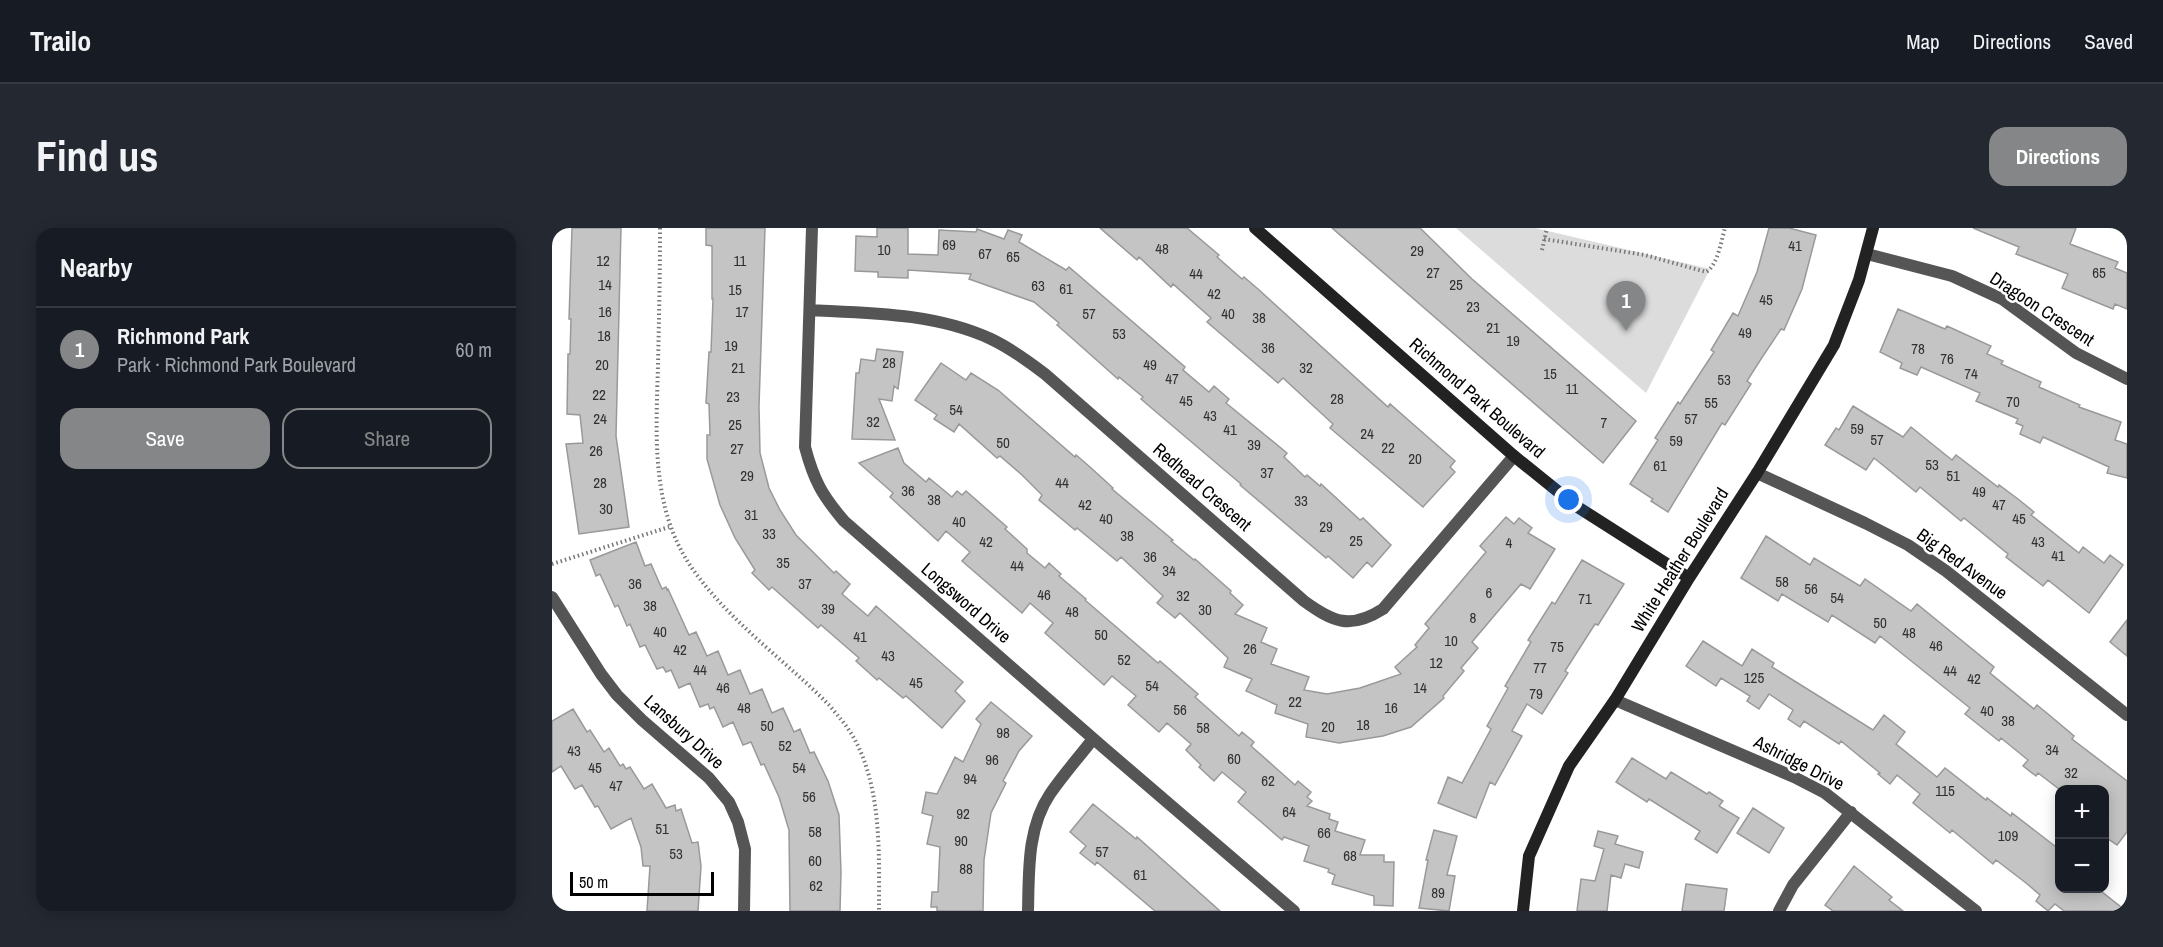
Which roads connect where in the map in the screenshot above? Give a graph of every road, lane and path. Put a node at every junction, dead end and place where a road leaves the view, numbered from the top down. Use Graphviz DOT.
graph roads {
  1 [pos="660,228"];
  2 [pos="812,228"];
  3 [pos="1255,228"];
  4 [pos="1546,228"];
  5 [pos="1725,228"];
  6 [pos="1873,228"];
  7 [pos="1544,239"];
  8 [pos="1542,250"];
  9 [pos="1867,254"];
  10 [pos="810,310"];
  11 [pos="2127,379"];
  12 [pos="1514,456"];
  13 [pos="1757,473"];
  14 [pos="669,527"];
  15 [pos="552,564"];
  16 [pos="1689,578"];
  17 [pos="552,597"];
  18 [pos="1615,700"];
  19 [pos="2127,715"];
  20 [pos="1093,739"];
  21 [pos="1851,812"];
  22 [pos="744,911"];
  23 [pos="879,911"];
  24 [pos="1028,911"];
  25 [pos="1294,911"];
  26 [pos="1522,911"];
  27 [pos="1779,911"];
  28 [pos="1976,911"];
  1 -- 14 [label="path"];
  2 -- 10 [label="street, Longsword Drive"];
  3 -- 12 [label="street, Richmond Park Boulevard"];
  4 -- 7 [label="path"];
  5 -- 7 [label="path"];
  6 -- 9 [label="street, White Heather Boulevard"];
  7 -- 8 [label="path"];
  9 -- 11 [label="street, Dragoon Crescent"];
  9 -- 13 [label="street, White Heather Boulevard"];
  10 -- 12 [label="street, Redhead Crescent"];
  10 -- 20 [label="street, Longsword Drive"];
  12 -- 16 [label="street, Richmond Park Boulevard"];
  13 -- 16 [label="street, White Heather Boulevard"];
  13 -- 19 [label="street, Big Red Avenue"];
  14 -- 15 [label="path"];
  14 -- 23 [label="path"];
  16 -- 18 [label="street, White Heather Boulevard"];
  17 -- 22 [label="street, Lansbury Drive"];
  18 -- 21 [label="street, Ashridge Drive"];
  18 -- 26 [label="street, White Heather Boulevard"];
  20 -- 24 [label="street"];
  20 -- 25 [label="street, Longsword Drive"];
  21 -- 27 [label="street"];
  21 -- 28 [label="street, Ashridge Drive"];
}
